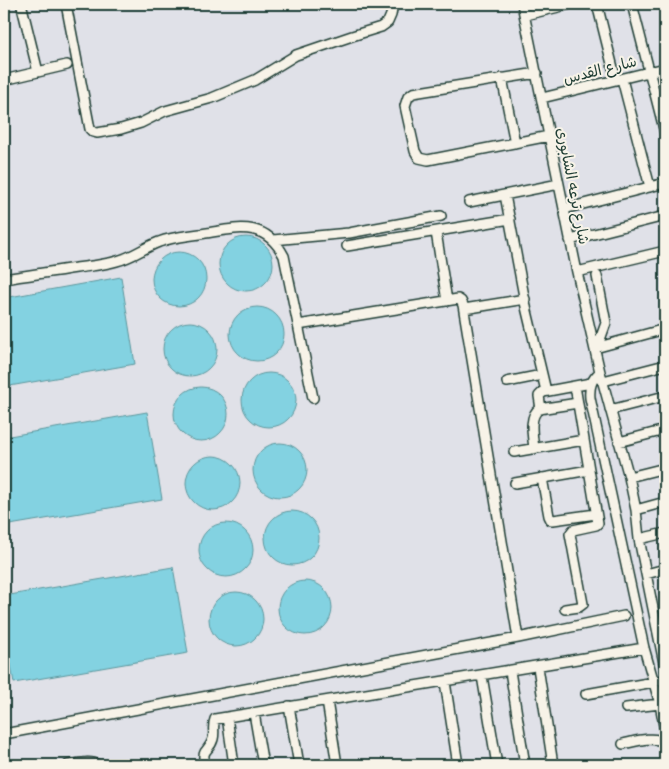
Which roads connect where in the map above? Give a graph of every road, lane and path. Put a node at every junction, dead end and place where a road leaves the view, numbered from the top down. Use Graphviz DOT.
graph roads {
  1 [pos="66,4"];
  2 [pos="393,4"];
  3 [pos="522,4"];
  4 [pos="568,4"];
  5 [pos="597,4"];
  6 [pos="632,4"];
  7 [pos="22,7"];
  8 [pos="525,15"];
  9 [pos="67,65"];
  10 [pos="665,68"];
  11 [pos="38,72"];
  12 [pos="649,72"];
  13 [pos="536,73"];
  14 [pos="502,78"];
  15 [pos="619,79"];
  16 [pos="4,80"];
  17 [pos="542,98"];
  18 [pos="665,133"];
  19 [pos="549,136"];
  20 [pos="515,143"];
  21 [pos="665,183"];
  22 [pos="559,184"];
  23 [pos="650,187"];
  24 [pos="505,195"];
  25 [pos="469,202"];
  26 [pos="564,209"];
  27 [pos="441,216"];
  28 [pos="665,216"];
  29 [pos="510,219"];
  30 [pos="436,232"];
  31 [pos="273,240"];
  32 [pos="570,240"];
  33 [pos="347,246"];
  34 [pos="665,251"];
  35 [pos="577,272"];
  36 [pos="597,276"];
  37 [pos="4,279"];
  38 [pos="447,301"];
  39 [pos="526,303"];
  40 [pos="464,309"];
  41 [pos="298,325"];
  42 [pos="665,329"];
  43 [pos="596,348"];
  44 [pos="665,365"];
  45 [pos="542,375"];
  46 [pos="601,377"];
  47 [pos="507,382"];
  48 [pos="591,383"];
  49 [pos="575,386"];
  50 [pos="546,391"];
  51 [pos="665,396"];
  52 [pos="313,398"];
  53 [pos="578,403"];
  54 [pos="541,409"];
  55 [pos="610,410"];
  56 [pos="665,430"];
  57 [pos="584,440"];
  58 [pos="619,442"];
  59 [pos="534,449"];
  60 [pos="514,452"];
  61 [pos="665,468"];
  62 [pos="589,470"];
  63 [pos="629,477"];
  64 [pos="542,478"];
  65 [pos="515,483"];
  66 [pos="665,502"];
  67 [pos="636,510"];
  68 [pos="596,514"];
  69 [pos="665,533"];
  70 [pos="639,539"];
  71 [pos="665,569"];
  72 [pos="646,574"];
  73 [pos="565,609"];
  74 [pos="624,616"];
  75 [pos="518,638"];
  76 [pos="660,640"];
  77 [pos="644,646"];
  78 [pos="538,667"];
  79 [pos="665,668"];
  80 [pos="510,671"];
  81 [pos="482,676"];
  82 [pos="665,680"];
  83 [pos="445,682"];
  84 [pos="654,682"];
  85 [pos="586,694"];
  86 [pos="327,701"];
  87 [pos="660,704"];
  88 [pos="289,706"];
  89 [pos="626,708"];
  90 [pos="254,713"];
  91 [pos="228,717"];
  92 [pos="665,731"];
  93 [pos="4,734"];
  94 [pos="665,742"];
  95 [pos="623,744"];
  96 [pos="94,764"];
  97 [pos="68,765"];
  98 [pos="204,765"];
  99 [pos="234,765"];
  100 [pos="262,765"];
  101 [pos="299,765"];
  102 [pos="337,765"];
  103 [pos="458,765"];
  104 [pos="497,765"];
  105 [pos="525,765"];
  106 [pos="553,765"];
  1 -- 2 [label="street"];
  3 -- 8 [label="street, شارع ترعه الشابورى"];
  4 -- 8 [label="street"];
  5 -- 15 [label="street"];
  6 -- 12 [label="street"];
  7 -- 11 [label="street"];
  8 -- 13 [label="street, شارع ترعه الشابورى"];
  9 -- 11 [label="street"];
  10 -- 12 [label="street, شارع القدس"];
  11 -- 16 [label="street"];
  12 -- 15 [label="street, شارع القدس"];
  12 -- 18 [label="street"];
  13 -- 14 [label="street"];
  13 -- 17 [label="street, شارع ترعه الشابورى"];
  14 -- 20 [label="street"];
  14 -- 20 [label="street"];
  15 -- 17 [label="street, شارع القدس"];
  15 -- 23 [label="street"];
  17 -- 19 [label="street, شارع ترعه الشابورى"];
  19 -- 20 [label="street"];
  19 -- 22 [label="street, شارع ترعه الشابورى"];
  21 -- 23 [label="street"];
  22 -- 24 [label="street"];
  22 -- 26 [label="street, شارع ترعه الشابورى"];
  23 -- 26 [label="street"];
  24 -- 25 [label="street"];
  24 -- 29 [label="street"];
  26 -- 32 [label="street, شارع ترعه الشابورى"];
  27 -- 31 [label="street"];
  28 -- 32 [label="street"];
  29 -- 30 [label="street"];
  29 -- 39 [label="street"];
  30 -- 33 [label="street"];
  30 -- 38 [label="street"];
  31 -- 37 [label="street"];
  31 -- 41 [label="street"];
  32 -- 35 [label="street, شارع ترعه الشابورى"];
  34 -- 35 [label="street"];
  35 -- 43 [label="street, شارع ترعه الشابورى"];
  36 -- 43 [label="street"];
  38 -- 40 [label="street"];
  38 -- 41 [label="street"];
  39 -- 40 [label="street"];
  39 -- 45 [label="street"];
  40 -- 75 [label="street"];
  41 -- 52 [label="street"];
  42 -- 43 [label="street"];
  43 -- 46 [label="street, شارع ترعه الشابورى"];
  44 -- 46 [label="street"];
  45 -- 47 [label="street"];
  45 -- 50 [label="street"];
  46 -- 48 [label="street"];
  46 -- 55 [label="street, شارع ترعه الشابورى"];
  48 -- 49 [label="street"];
  48 -- 77 [label="street"];
  49 -- 50 [label="street"];
  49 -- 53 [label="street"];
  50 -- 54 [label="street"];
  51 -- 55 [label="street"];
  53 -- 54 [label="street"];
  53 -- 57 [label="street"];
  54 -- 59 [label="street"];
  55 -- 58 [label="street, شارع ترعه الشابورى"];
  56 -- 58 [label="street"];
  57 -- 59 [label="street"];
  57 -- 62 [label="street"];
  58 -- 63 [label="street, شارع ترعه الشابورى"];
  59 -- 60 [label="street"];
  61 -- 63 [label="street"];
  62 -- 64 [label="street"];
  62 -- 68 [label="street"];
  63 -- 67 [label="street, شارع ترعه الشابورى"];
  64 -- 65 [label="street"];
  64 -- 68 [label="street"];
  66 -- 67 [label="street"];
  67 -- 70 [label="street, شارع ترعه الشابورى"];
  68 -- 73 [label="street"];
  69 -- 70 [label="street"];
  70 -- 72 [label="street, شارع ترعه الشابورى"];
  71 -- 72 [label="street"];
  72 -- 76 [label="street, شارع ترعه الشابورى"];
  74 -- 75 [label="street"];
  75 -- 93 [label="street"];
  76 -- 77 [label="street"];
  76 -- 79 [label="street, شارع ترعه الشابورى"];
  77 -- 78 [label="street"];
  77 -- 84 [label="street"];
  78 -- 80 [label="street"];
  78 -- 106 [label="street"];
  80 -- 81 [label="street"];
  80 -- 105 [label="street"];
  81 -- 83 [label="street"];
  81 -- 104 [label="street"];
  82 -- 84 [label="street"];
  83 -- 86 [label="street"];
  83 -- 103 [label="street"];
  84 -- 85 [label="street"];
  84 -- 87 [label="street"];
  86 -- 88 [label="street"];
  86 -- 102 [label="street"];
  87 -- 89 [label="street"];
  87 -- 92 [label="street"];
  88 -- 90 [label="street"];
  88 -- 101 [label="street"];
  90 -- 91 [label="street"];
  90 -- 100 [label="street"];
  91 -- 98 [label="street"];
  91 -- 99 [label="street"];
  94 -- 95 [label="street"];
  96 -- 97 [label="street"];
}
